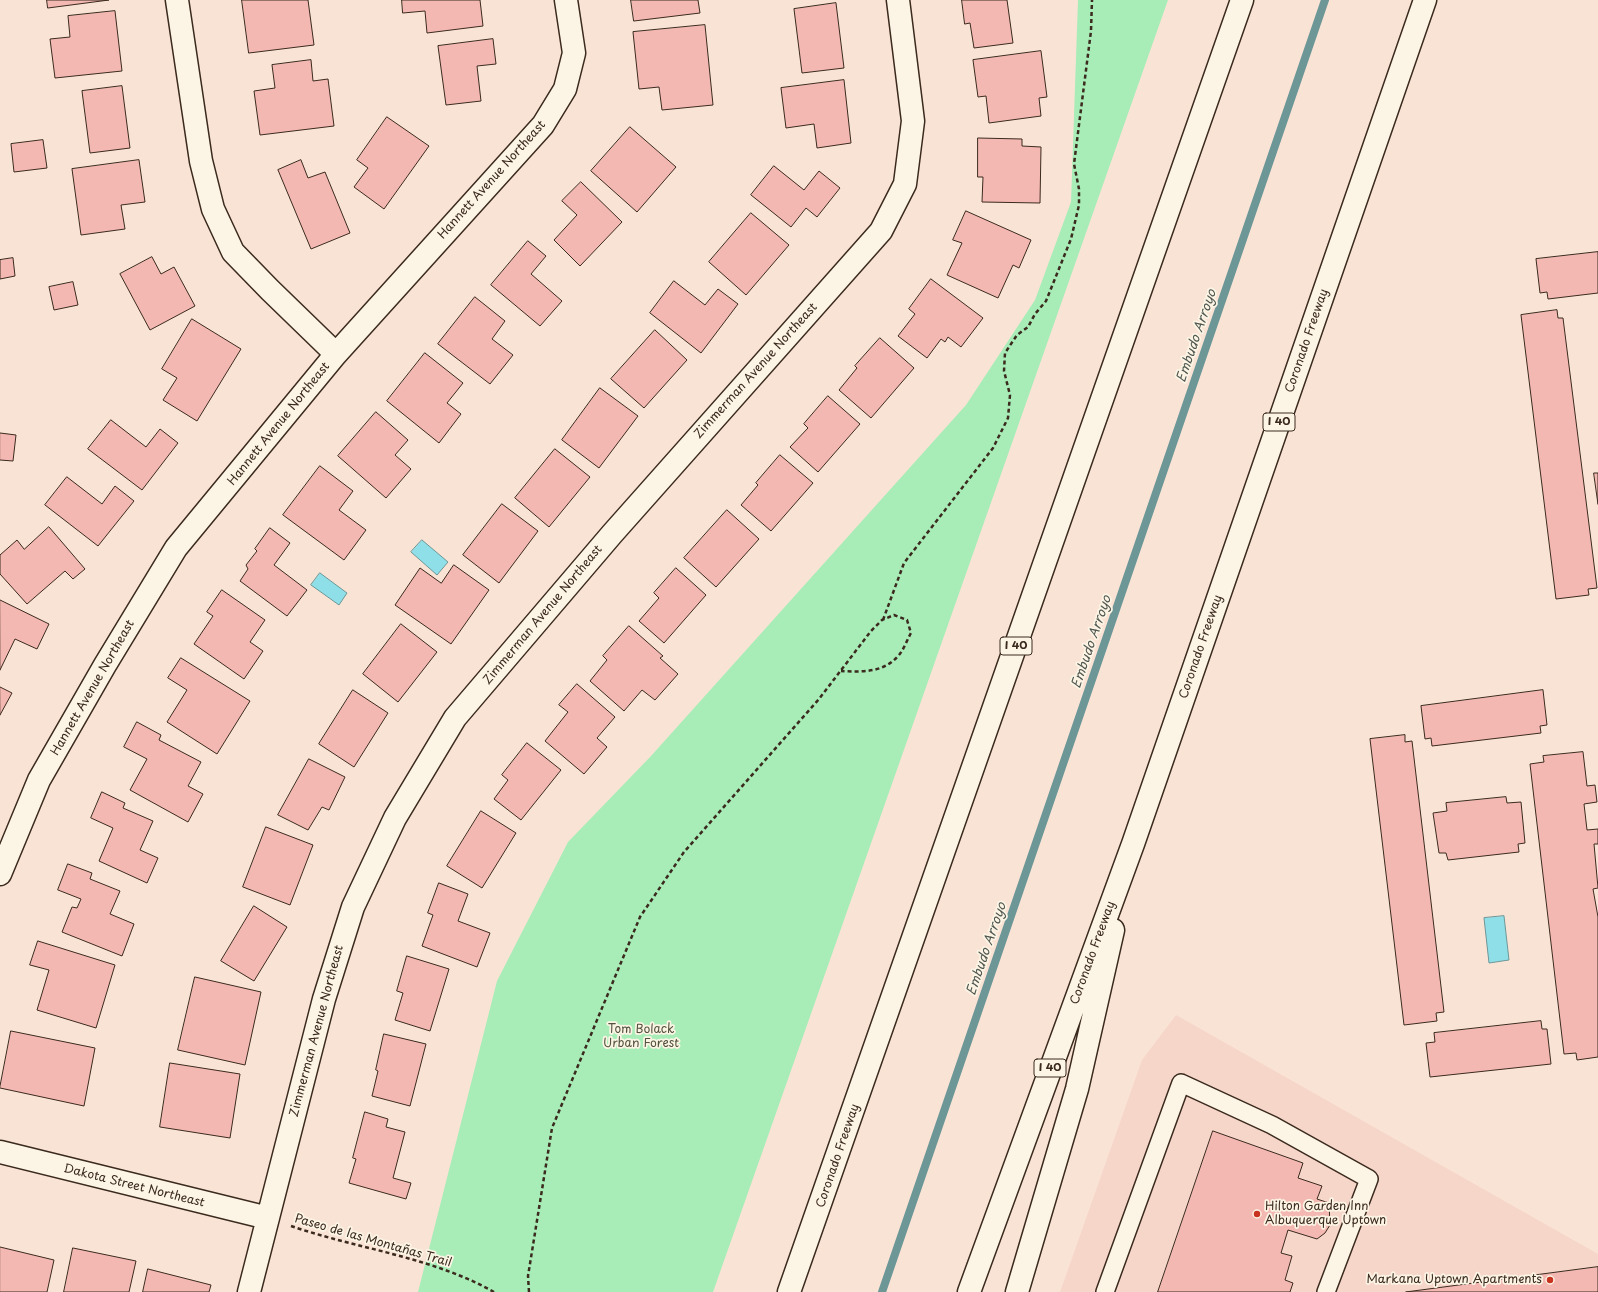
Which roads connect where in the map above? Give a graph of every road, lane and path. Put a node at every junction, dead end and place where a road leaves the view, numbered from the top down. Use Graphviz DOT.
graph roads {
  1 [pos="177,0"];
  2 [pos="566,0"];
  3 [pos="898,0"];
  4 [pos="1092,0"];
  5 [pos="1242,0"];
  6 [pos="1425,0"];
  7 [pos="336,354"];
  8 [pos="882,620"];
  9 [pos="841,671"];
  10 [pos="1132,844"];
  11 [pos="0,874"];
  12 [pos="0,1152"];
  13 [pos="268,1218"];
  14 [pos="249,1292"];
  15 [pos="494,1292"];
  16 [pos="529,1292"];
  17 [pos="789,1292"];
  18 [pos="969,1292"];
  19 [pos="1017,1292"];
  20 [pos="1106,1292"];
  21 [pos="1326,1292"];
  1 -- 7 [label="main road"];
  2 -- 7 [label="main road, Hannett Avenue Northeast"];
  3 -- 13 [label="main road, Zimmerman Avenue Northeast"];
  4 -- 8 [label="path"];
  5 -- 17 [label="main road, Coronado Freeway / I 40"];
  6 -- 10 [label="main road, Coronado Freeway / I 40"];
  7 -- 11 [label="main road, Hannett Avenue Northeast"];
  8 -- 9 [label="path"];
  8 -- 9 [label="path"];
  9 -- 16 [label="path"];
  10 -- 18 [label="main road, Coronado Freeway / I 40"];
  10 -- 19 [label="main road"];
  12 -- 13 [label="main road, Dakota Street Northeast"];
  13 -- 14 [label="main road, Zimmerman Avenue Northeast"];
  13 -- 15 [label="path, Paseo de las Montañas Trail"];
  20 -- 21 [label="lane"];
}
